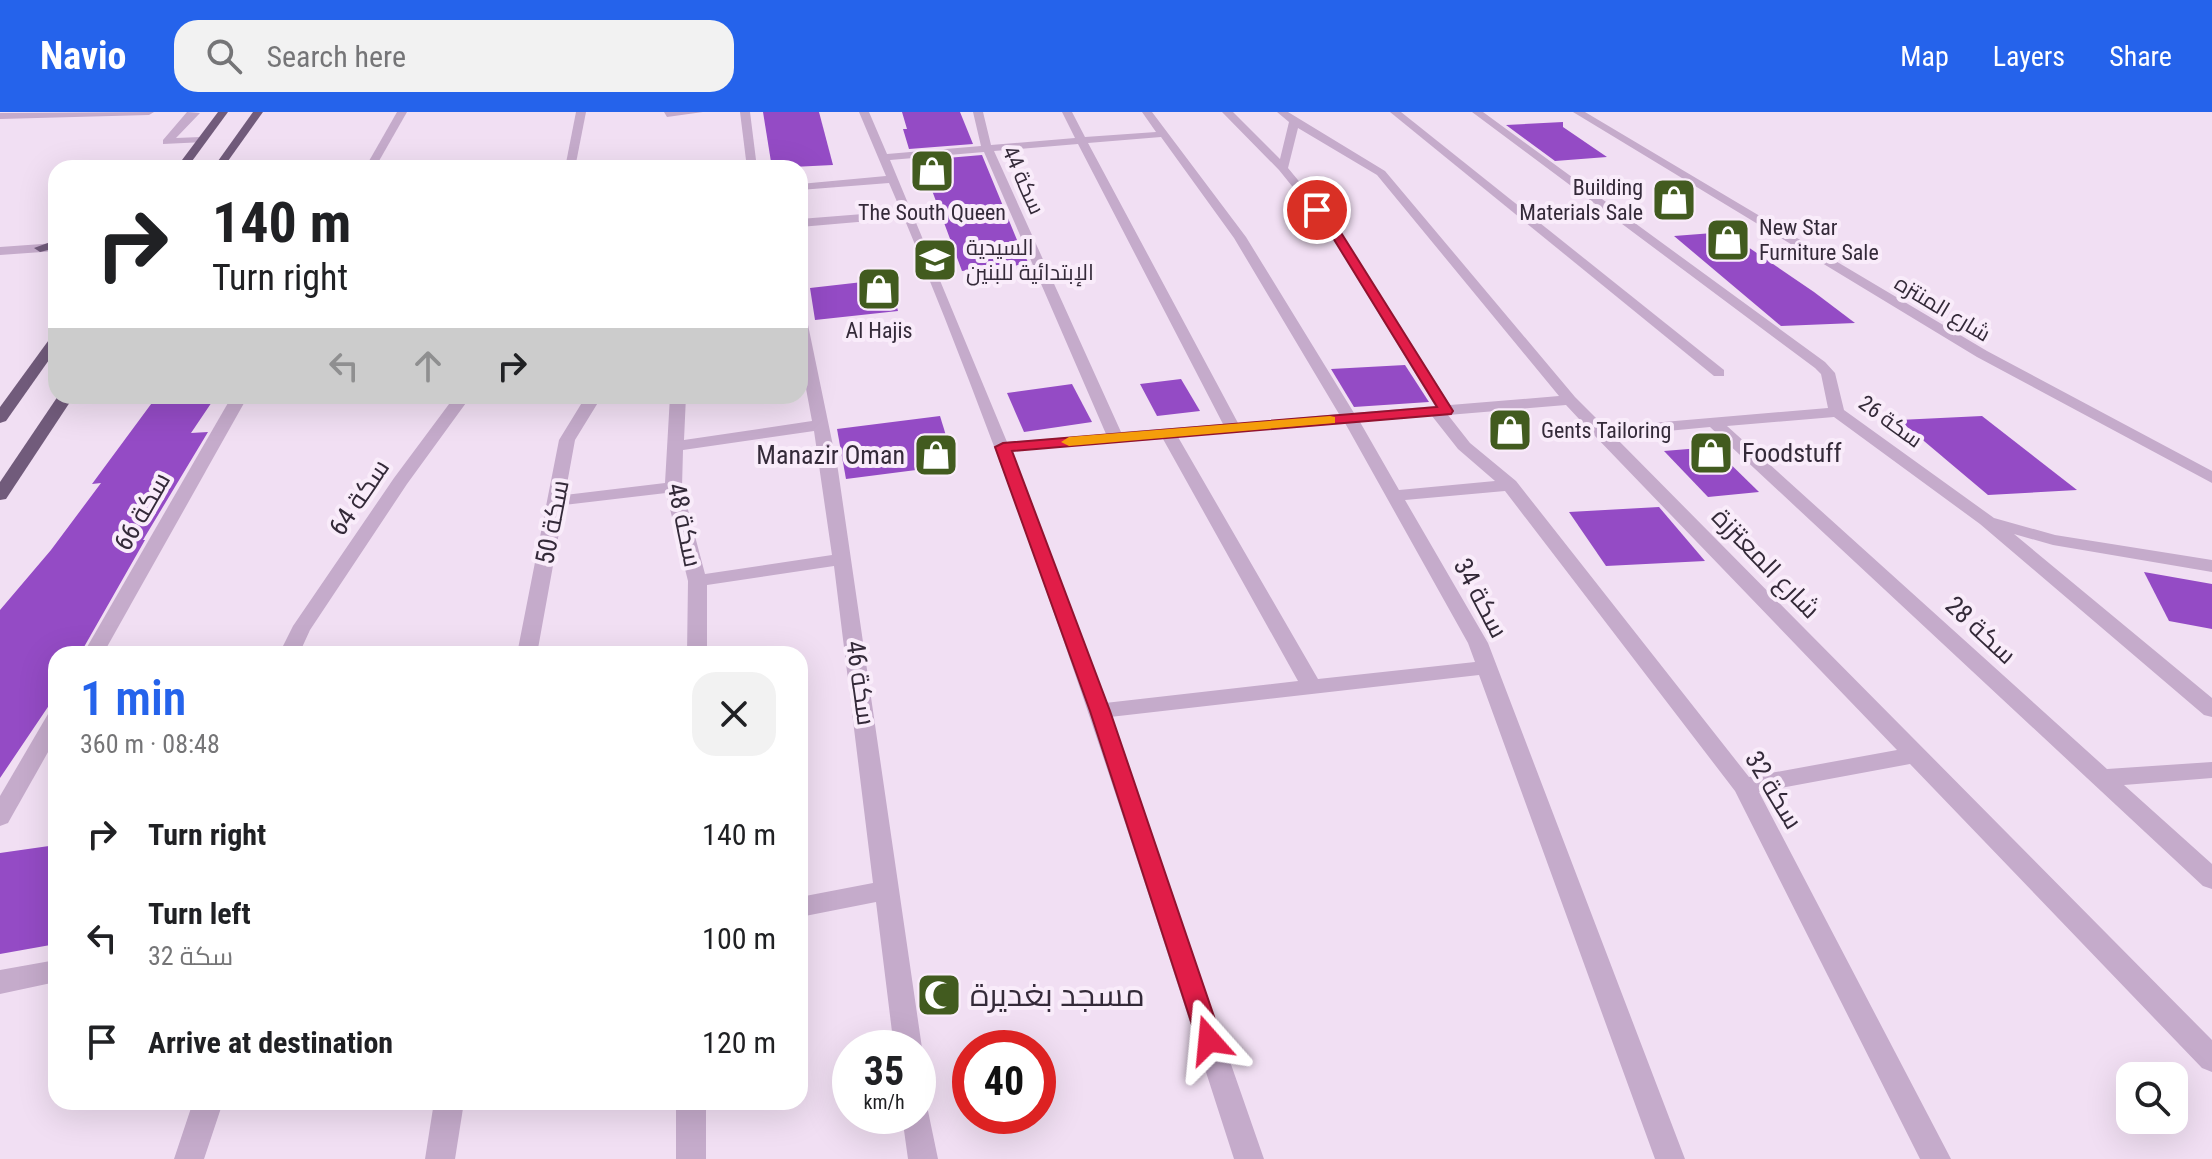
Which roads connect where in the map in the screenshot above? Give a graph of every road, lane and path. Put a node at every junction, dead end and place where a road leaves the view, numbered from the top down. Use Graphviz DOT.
graph roads {
  1 [pos="149,112"];
  2 [pos="192,112"];
  3 [pos="223,112"];
  4 [pos="258,112"];
  5 [pos="402,112"];
  6 [pos="581,112"];
  7 [pos="698,112"];
  8 [pos="745,112"];
  9 [pos="864,112"];
  10 [pos="978,112"];
  11 [pos="1067,112"];
  12 [pos="1147,112"];
  13 [pos="1227,112"];
  14 [pos="1395,112"];
  15 [pos="1477,112"];
  16 [pos="1578,112"];
  17 [pos="667,114"];
  18 [pos="0,116"];
  19 [pos="1288,117"];
  20 [pos="1164,134"];
  21 [pos="201,140"];
  22 [pos="1080,140"];
  23 [pos="987,148"];
  24 [pos="884,157"];
  25 [pos="187,160"];
  26 [pos="224,160"];
  27 [pos="375,160"];
  28 [pos="572,160"];
  29 [pos="751,160"];
  30 [pos="1283,168"];
  31 [pos="894,179"];
  32 [pos="808,186"];
  33 [pos="907,214"];
  34 [pos="808,222"];
  35 [pos="48,248"];
  36 [pos="6,251"];
  37 [pos="0,260"];
  38 [pos="48,351"];
  39 [pos="808,360"];
  40 [pos="1719,373"];
  41 [pos="1570,400"];
  42 [pos="61,404"];
  43 [pos="235,404"];
  44 [pos="457,404"];
  45 [pos="589,404"];
  46 [pos="678,404"];
  47 [pos="1441,411"];
  48 [pos="1837,412"];
  49 [pos="0,418"];
  50 [pos="1350,419"];
  51 [pos="1713,422"];
  52 [pos="821,425"];
  53 [pos="1233,428"];
  54 [pos="1600,432"];
  55 [pos="1168,434"];
  56 [pos="1116,438"];
  57 [pos="675,446"];
  58 [pos="1003,447"];
  59 [pos="2212,478"];
  60 [pos="1510,485"];
  61 [pos="673,487"];
  62 [pos="0,495"];
  63 [pos="1394,496"];
  64 [pos="556,501"];
  65 [pos="1986,520"];
  66 [pos="843,559"];
  67 [pos="2212,566"];
  68 [pos="697,581"];
  69 [pos="98,646"];
  70 [pos="293,646"];
  71 [pos="529,646"];
  72 [pos="697,646"];
  73 [pos="1487,667"];
  74 [pos="1312,687"];
  75 [pos="2212,710"];
  76 [pos="1100,711"];
  77 [pos="48,733"];
  78 [pos="1916,755"];
  79 [pos="2212,770"];
  80 [pos="2100,778"];
  81 [pos="1744,786"];
  82 [pos="0,817"];
  83 [pos="2212,879"];
  84 [pos="888,890"];
  85 [pos="808,905"];
  86 [pos="48,973"];
  87 [pos="0,982"];
  88 [pos="906,1030"];
  89 [pos="2212,1059"];
  90 [pos="205,1110"];
  91 [pos="448,1110"];
  92 [pos="691,1110"];
  93 [pos="920,1134"];
  94 [pos="189,1159"];
  95 [pos="440,1159"];
  96 [pos="691,1159"];
  97 [pos="923,1159"];
  98 [pos="1249,1159"];
  99 [pos="1670,1159"];
  100 [pos="1936,1159"];
  1 -- 18 [label="street"];
  2 -- 21 [label="street"];
  3 -- 21 [label="main road"];
  4 -- 26 [label="main road"];
  5 -- 27 [label="street"];
  6 -- 28 [label="street"];
  7 -- 17 [label="street"];
  8 -- 29 [label="street"];
  9 -- 24 [label="street"];
  10 -- 23 [label="street, سكة 44"];
  11 -- 22 [label="street"];
  12 -- 20 [label="street, سكة 34"];
  13 -- 30 [label="street"];
  14 -- 40 [label="street"];
  15 -- 48 [label="street, سكة 26"];
  16 -- 59 [label="street, شارع المنتزه"];
  19 -- 30 [label="street"];
  19 -- 41 [label="street, شارع المعتززة"];
  20 -- 22 [label="street"];
  20 -- 50 [label="street, سكة 34"];
  21 -- 25 [label="main road"];
  22 -- 23 [label="street"];
  22 -- 53 [label="street"];
  23 -- 24 [label="street"];
  23 -- 56 [label="street, سكة 44"];
  24 -- 31 [label="street"];
  30 -- 47 [label="street"];
  31 -- 32 [label="street"];
  31 -- 33 [label="street"];
  33 -- 34 [label="street"];
  33 -- 58 [label="street"];
  35 -- 36 [label="street"];
  36 -- 37 [label="street"];
  38 -- 49 [label="main road"];
  39 -- 52 [label="street, سكة 46"];
  41 -- 47 [label="street"];
  41 -- 54 [label="street, شارع المعتززة"];
  42 -- 62 [label="main road"];
  43 -- 69 [label="street, سكة 66"];
  44 -- 70 [label="street, سكة 64"];
  45 -- 64 [label="street, سكة 50"];
  46 -- 57 [label="street, سكة 48"];
  47 -- 50 [label="street"];
  47 -- 60 [label="street, سكة 32"];
  48 -- 51 [label="street"];
  48 -- 65 [label="street, سكة 26"];
  50 -- 53 [label="street"];
  50 -- 63 [label="street, سكة 34"];
  51 -- 54 [label="street"];
  51 -- 80 [label="street, سكة 28"];
  52 -- 57 [label="street"];
  52 -- 66 [label="street, سكة 46"];
  53 -- 55 [label="street"];
  54 -- 78 [label="street, شارع المعتززة"];
  55 -- 56 [label="street"];
  55 -- 74 [label="street"];
  56 -- 58 [label="street"];
  57 -- 61 [label="street, سكة 48"];
  58 -- 76 [label="street"];
  60 -- 63 [label="street"];
  60 -- 81 [label="street, سكة 32"];
  61 -- 64 [label="street"];
  61 -- 68 [label="street, سكة 48"];
  63 -- 73 [label="street, سكة 34"];
  64 -- 71 [label="street, سكة 50"];
  65 -- 67 [label="street"];
  65 -- 75 [label="street, سكة 26"];
  66 -- 68 [label="street"];
  66 -- 84 [label="street, سكة 46"];
  68 -- 72 [label="street, سكة 48"];
  73 -- 74 [label="street"];
  73 -- 99 [label="street, سكة 34"];
  74 -- 76 [label="street"];
  76 -- 98 [label="street"];
  77 -- 82 [label="street"];
  78 -- 81 [label="street"];
  78 -- 89 [label="street, شارع المعتززة"];
  79 -- 80 [label="street"];
  80 -- 83 [label="street, سكة 28"];
  81 -- 100 [label="street, سكة 32"];
  84 -- 85 [label="street"];
  84 -- 88 [label="street, سكة 46"];
  86 -- 87 [label="street"];
  90 -- 94 [label="street"];
  91 -- 95 [label="street"];
  92 -- 96 [label="street"];
  93 -- 97 [label="street"];
}
